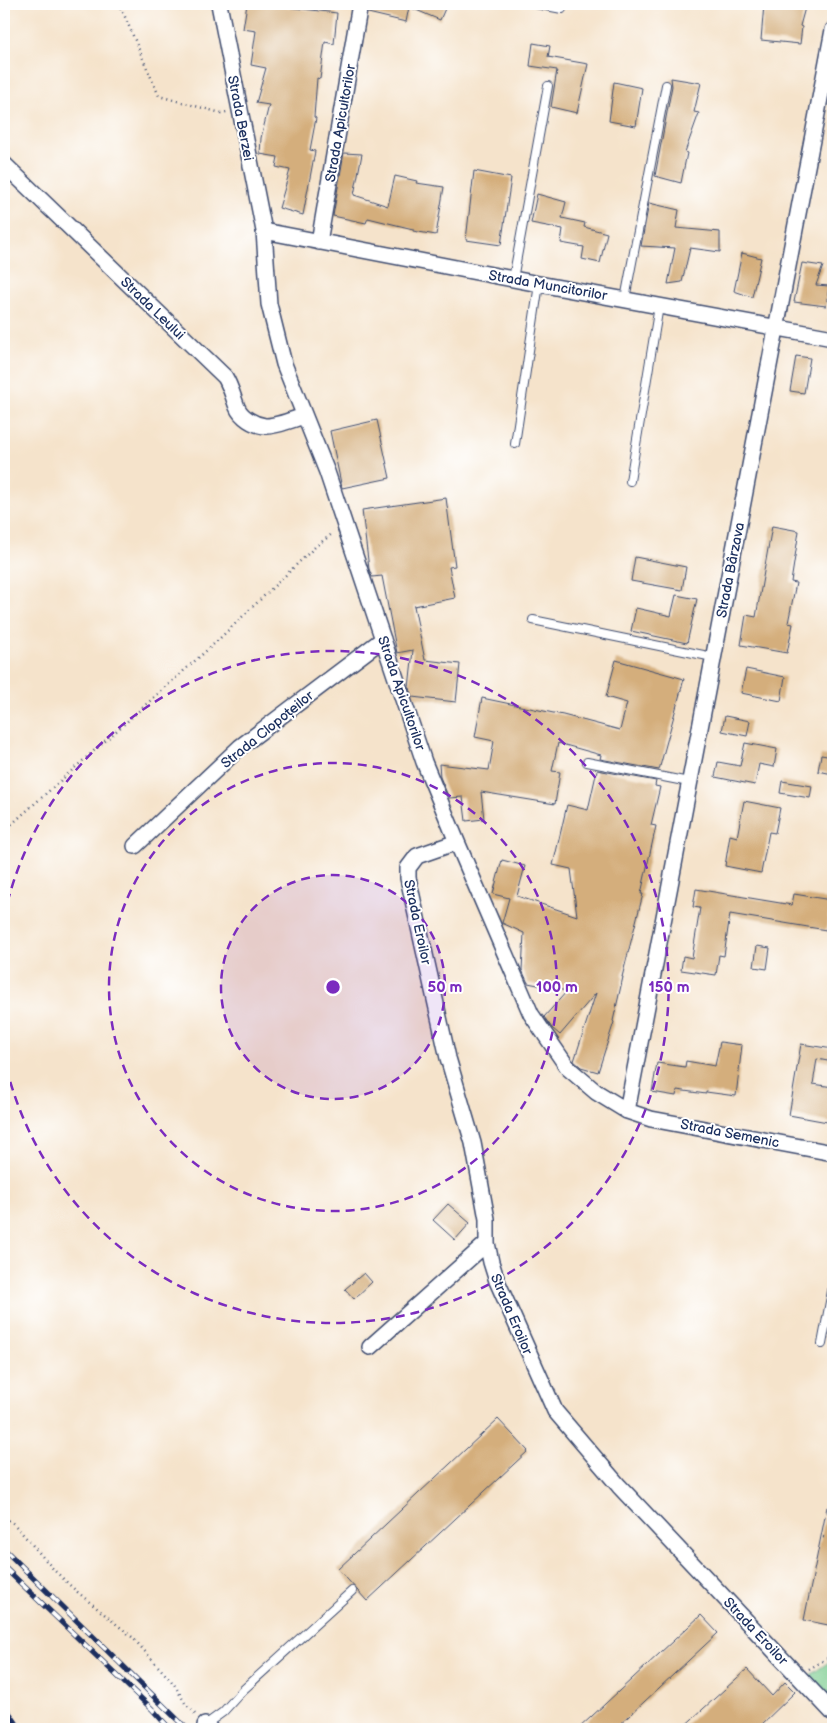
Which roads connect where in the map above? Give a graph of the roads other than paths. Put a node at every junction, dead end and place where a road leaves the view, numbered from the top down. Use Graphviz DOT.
graph roads {
  1 [pos="219,4"];
  2 [pos="360,4"];
  3 [pos="536,4"];
  4 [pos="562,9"];
  5 [pos="833,30"];
  6 [pos="666,85"];
  7 [pos="548,86"];
  8 [pos="4,164"];
  9 [pos="264,231"];
  10 [pos="319,242"];
  11 [pos="514,280"];
  12 [pos="539,284"];
  13 [pos="625,299"];
  14 [pos="659,306"];
  15 [pos="776,328"];
  16 [pos="833,338"];
  17 [pos="304,416"];
  18 [pos="515,444"];
  19 [pos="630,481"];
  20 [pos="533,620"];
  21 [pos="383,639"];
  22 [pos="713,657"];
  23 [pos="587,762"];
  24 [pos="689,782"];
  25 [pos="457,842"];
  26 [pos="135,846"];
  27 [pos="627,1110"];
  28 [pos="833,1153"];
  29 [pos="487,1243"];
  30 [pos="833,1286"];
  31 [pos="822,1344"];
  32 [pos="370,1347"];
  33 [pos="352,1591"];
  34 [pos="833,1714"];
  35 [pos="207,1727"];
  1 -- 9 [label="street, Strada Berzei"];
  2 -- 10 [label="street, Strada Apicultorilor"];
  3 -- 4 [label="lane"];
  5 -- 15 [label="street, Strada Bârzava"];
  6 -- 13 [label="lane"];
  7 -- 11 [label="lane"];
  8 -- 17 [label="street, Strada Leului"];
  9 -- 10 [label="street, Strada Muncitorilor"];
  9 -- 17 [label="street, Strada Apicultorilor"];
  10 -- 11 [label="street, Strada Muncitorilor"];
  11 -- 12 [label="street, Strada Muncitorilor"];
  12 -- 13 [label="street, Strada Muncitorilor"];
  12 -- 18 [label="lane"];
  13 -- 14 [label="street, Strada Muncitorilor"];
  14 -- 15 [label="street, Strada Muncitorilor"];
  14 -- 19 [label="lane"];
  15 -- 16 [label="street, Strada Muncitorilor"];
  15 -- 22 [label="street, Strada Bârzava"];
  17 -- 21 [label="street, Strada Apicultorilor"];
  20 -- 22 [label="lane"];
  21 -- 25 [label="street, Strada Apicultorilor"];
  21 -- 26 [label="street, Strada Clopoțeilor"];
  22 -- 24 [label="street, Strada Bârzava"];
  23 -- 24 [label="lane"];
  24 -- 27 [label="street, Strada Bârzava"];
  25 -- 27 [label="street, Strada Apicultorilor"];
  25 -- 29 [label="street, Strada Eroilor"];
  27 -- 28 [label="street, Strada Semenic"];
  29 -- 32 [label="street"];
  29 -- 34 [label="street, Strada Eroilor"];
  30 -- 31 [label="lane"];
  33 -- 35 [label="lane"];
}
